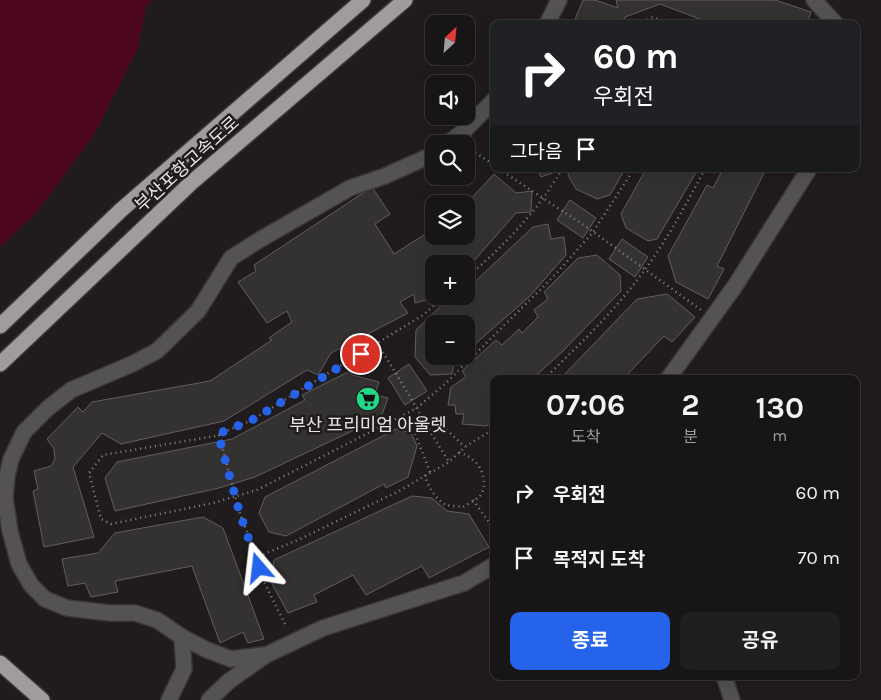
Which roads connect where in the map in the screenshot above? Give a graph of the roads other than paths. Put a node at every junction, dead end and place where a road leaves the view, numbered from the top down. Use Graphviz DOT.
graph roads {
  1 [pos="363,0"];
  2 [pos="405,0"];
  3 [pos="559,0"];
  4 [pos="814,0"];
  5 [pos="549,20"];
  6 [pos="832,20"];
  7 [pos="490,104"];
  8 [pos="458,135"];
  9 [pos="425,158"];
  10 [pos="807,172"];
  11 [pos="0,326"];
  12 [pos="0,364"];
  13 [pos="671,375"];
  14 [pos="490,567"];
  15 [pos="182,638"];
  16 [pos="266,655"];
  17 [pos="0,663"];
  18 [pos="725,680"];
  19 [pos="42,700"];
  20 [pos="169,700"];
  21 [pos="209,700"];
  22 [pos="732,700"];
  1 -- 11 [label="highway, 부산포항고속도로"];
  2 -- 12 [label="highway, 부산포항고속도로"];
  3 -- 5 [label="street"];
  4 -- 6 [label="street"];
  7 -- 8 [label="street"];
  9 -- 15 [label="street"];
  10 -- 13 [label="street"];
  14 -- 16 [label="street"];
  15 -- 16 [label="street"];
  15 -- 20 [label="street"];
  16 -- 21 [label="street"];
  17 -- 19 [label="highway"];
  18 -- 22 [label="street"];
}
